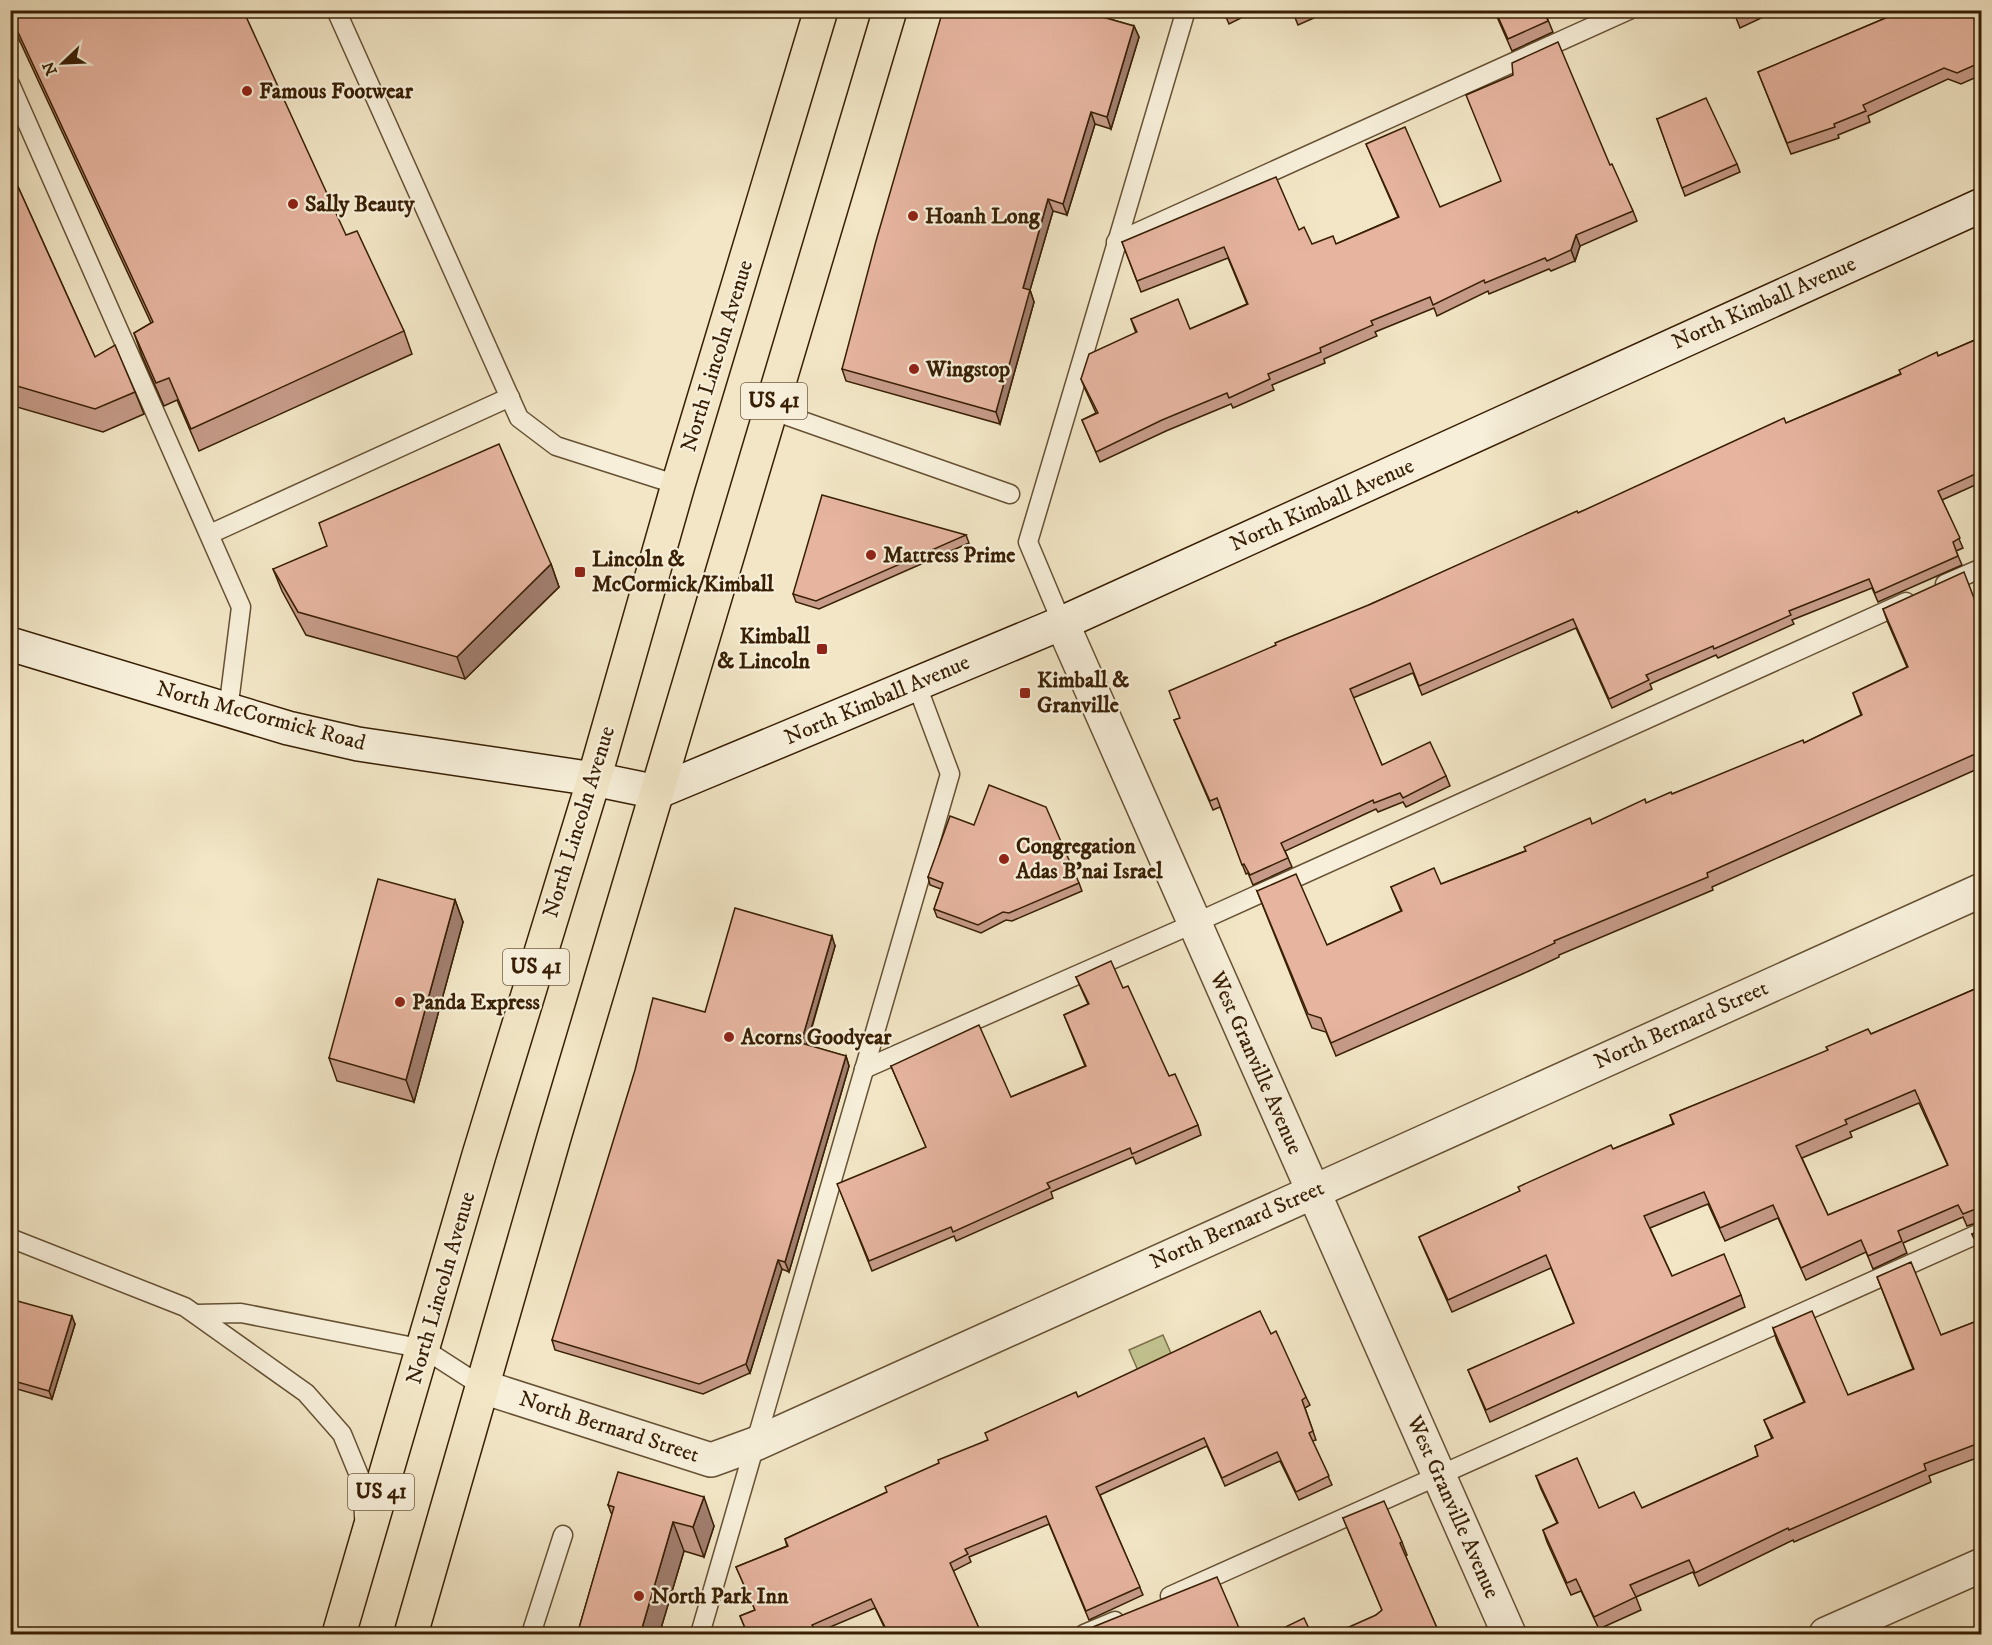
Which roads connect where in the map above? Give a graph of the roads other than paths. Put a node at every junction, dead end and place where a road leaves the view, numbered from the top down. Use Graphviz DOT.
graph roads {
  1 [pos="336,10"];
  2 [pos="821,10"];
  3 [pos="890,10"];
  4 [pos="1186,10"];
  5 [pos="1629,10"];
  6 [pos="10,84"];
  7 [pos="1982,205"];
  8 [pos="1116,242"];
  9 [pos="510,397"];
  10 [pos="771,410"];
  11 [pos="678,485"];
  12 [pos="1011,495"];
  13 [pos="210,534"];
  14 [pos="1982,568"];
  15 [pos="1062,623"];
  16 [pos="10,644"];
  17 [pos="916,684"];
  18 [pos="228,711"];
  19 [pos="594,779"];
  20 [pos="657,792"];
  21 [pos="1982,890"];
  22 [pos="1195,923"];
  23 [pos="864,1069"];
  24 [pos="1313,1190"];
  25 [pos="1982,1232"];
  26 [pos="10,1238"];
  27 [pos="197,1314"];
  28 [pos="424,1349"];
  29 [pos="483,1387"];
  30 [pos="755,1444"];
  31 [pos="1439,1477"];
  32 [pos="563,1535"];
  33 [pos="365,1545"];
  34 [pos="1982,1565"];
  35 [pos="1150,1605"];
  36 [pos="1128,1615"];
  37 [pos="339,1635"];
  38 [pos="411,1635"];
  39 [pos="531,1635"];
  40 [pos="700,1635"];
  41 [pos="1084,1635"];
  42 [pos="1509,1635"];
  43 [pos="1826,1635"];
  1 -- 9 [label="lane"];
  2 -- 11 [label="main road, North Lincoln Avenue / US 41"];
  3 -- 10 [label="main road, US 41"];
  4 -- 8 [label="lane"];
  5 -- 8 [label="lane"];
  6 -- 13 [label="lane"];
  7 -- 15 [label="street, North Kimball Avenue"];
  8 -- 15 [label="lane"];
  9 -- 11 [label="lane"];
  9 -- 13 [label="lane"];
  10 -- 12 [label="lane"];
  10 -- 20 [label="main road, US 41"];
  11 -- 19 [label="main road, North Lincoln Avenue / US 41"];
  13 -- 18 [label="lane"];
  14 -- 22 [label="lane"];
  15 -- 17 [label="street, North Kimball Avenue"];
  15 -- 22 [label="street, West Granville Avenue"];
  16 -- 18 [label="street, North McCormick Road"];
  17 -- 20 [label="street, North Kimball Avenue"];
  17 -- 23 [label="lane"];
  18 -- 19 [label="street, North McCormick Road"];
  19 -- 20 [label="street, North McCormick Road"];
  19 -- 28 [label="main road, North Lincoln Avenue / US 41"];
  20 -- 29 [label="main road, US 41"];
  21 -- 24 [label="street, North Bernard Street"];
  22 -- 23 [label="lane"];
  22 -- 24 [label="street, West Granville Avenue"];
  23 -- 30 [label="lane"];
  24 -- 30 [label="street, North Bernard Street"];
  24 -- 31 [label="street, West Granville Avenue"];
  25 -- 31 [label="lane"];
  26 -- 27 [label="lane"];
  27 -- 28 [label="lane"];
  27 -- 33 [label="lane"];
  28 -- 29 [label="lane"];
  28 -- 33 [label="main road, North Lincoln Avenue / US 41"];
  29 -- 30 [label="street, North Bernard Street"];
  29 -- 38 [label="main road, US 41"];
  30 -- 40 [label="lane"];
  31 -- 35 [label="lane"];
  31 -- 42 [label="street, West Granville Avenue"];
  32 -- 39 [label="lane"];
  33 -- 37 [label="main road, North Lincoln Avenue / US 41"];
  34 -- 43 [label="street"];
  36 -- 41 [label="lane"];
}
